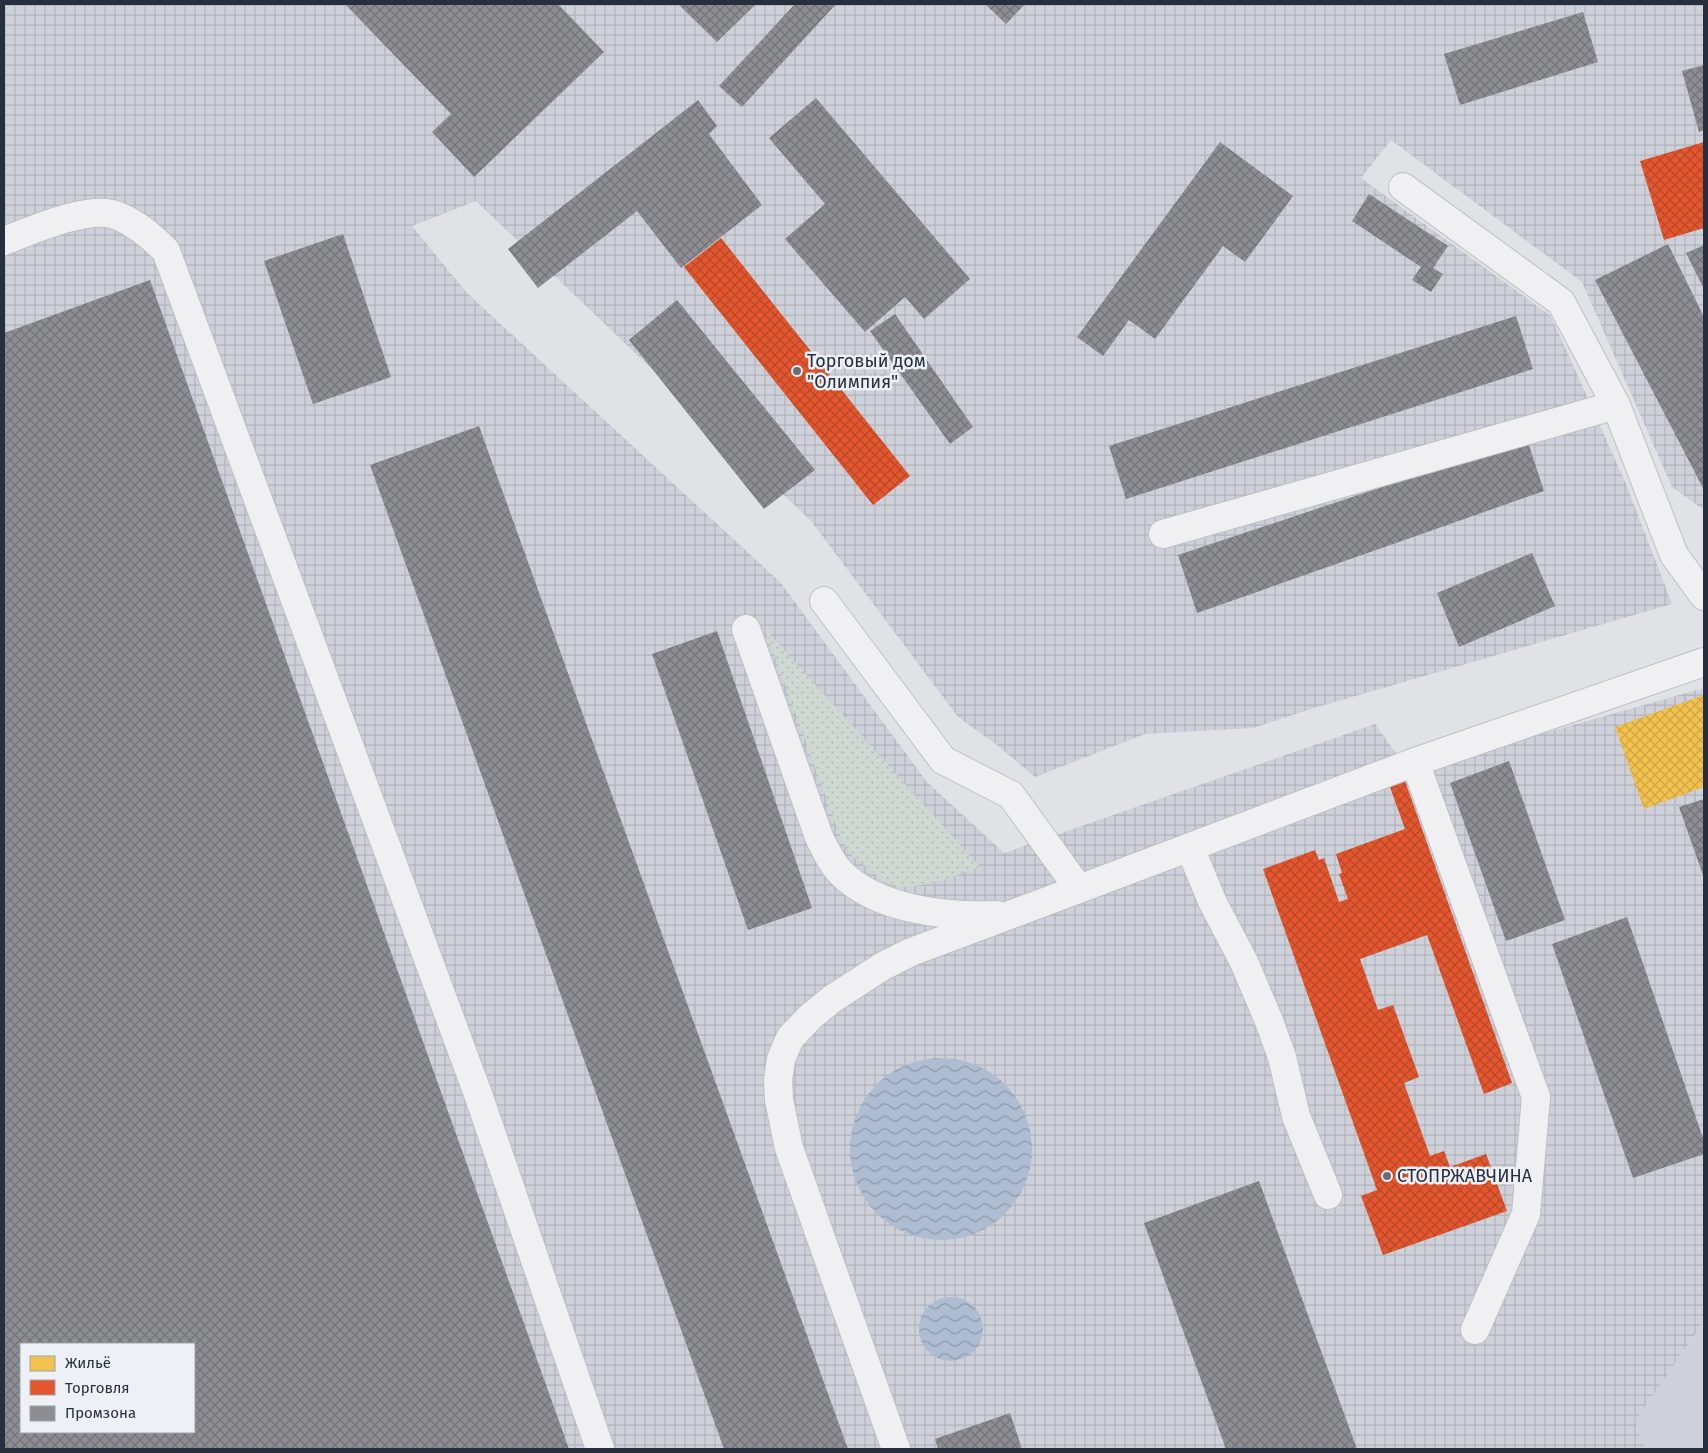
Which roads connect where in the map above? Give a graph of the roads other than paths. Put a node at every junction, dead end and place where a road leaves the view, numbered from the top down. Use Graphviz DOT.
graph roads {
  1 [pos="1403,187"];
  2 [pos="4,242"];
  3 [pos="1616,405"];
  4 [pos="1163,534"];
  5 [pos="1704,596"];
  6 [pos="824,601"];
  7 [pos="746,629"];
  8 [pos="1704,662"];
  9 [pos="1415,762"];
  10 [pos="1190,848"];
  11 [pos="1079,889"];
  12 [pos="1012,914"];
  13 [pos="1328,1195"];
  14 [pos="1475,1330"];
  15 [pos="600,1449"];
  16 [pos="896,1449"];
  1 -- 3 [label="street"];
  2 -- 15 [label="street"];
  3 -- 4 [label="street"];
  3 -- 5 [label="street"];
  6 -- 11 [label="street"];
  7 -- 12 [label="street"];
  8 -- 9 [label="street"];
  9 -- 10 [label="street"];
  9 -- 14 [label="street"];
  10 -- 11 [label="street"];
  10 -- 13 [label="street"];
  11 -- 12 [label="street"];
  12 -- 16 [label="street"];
}
